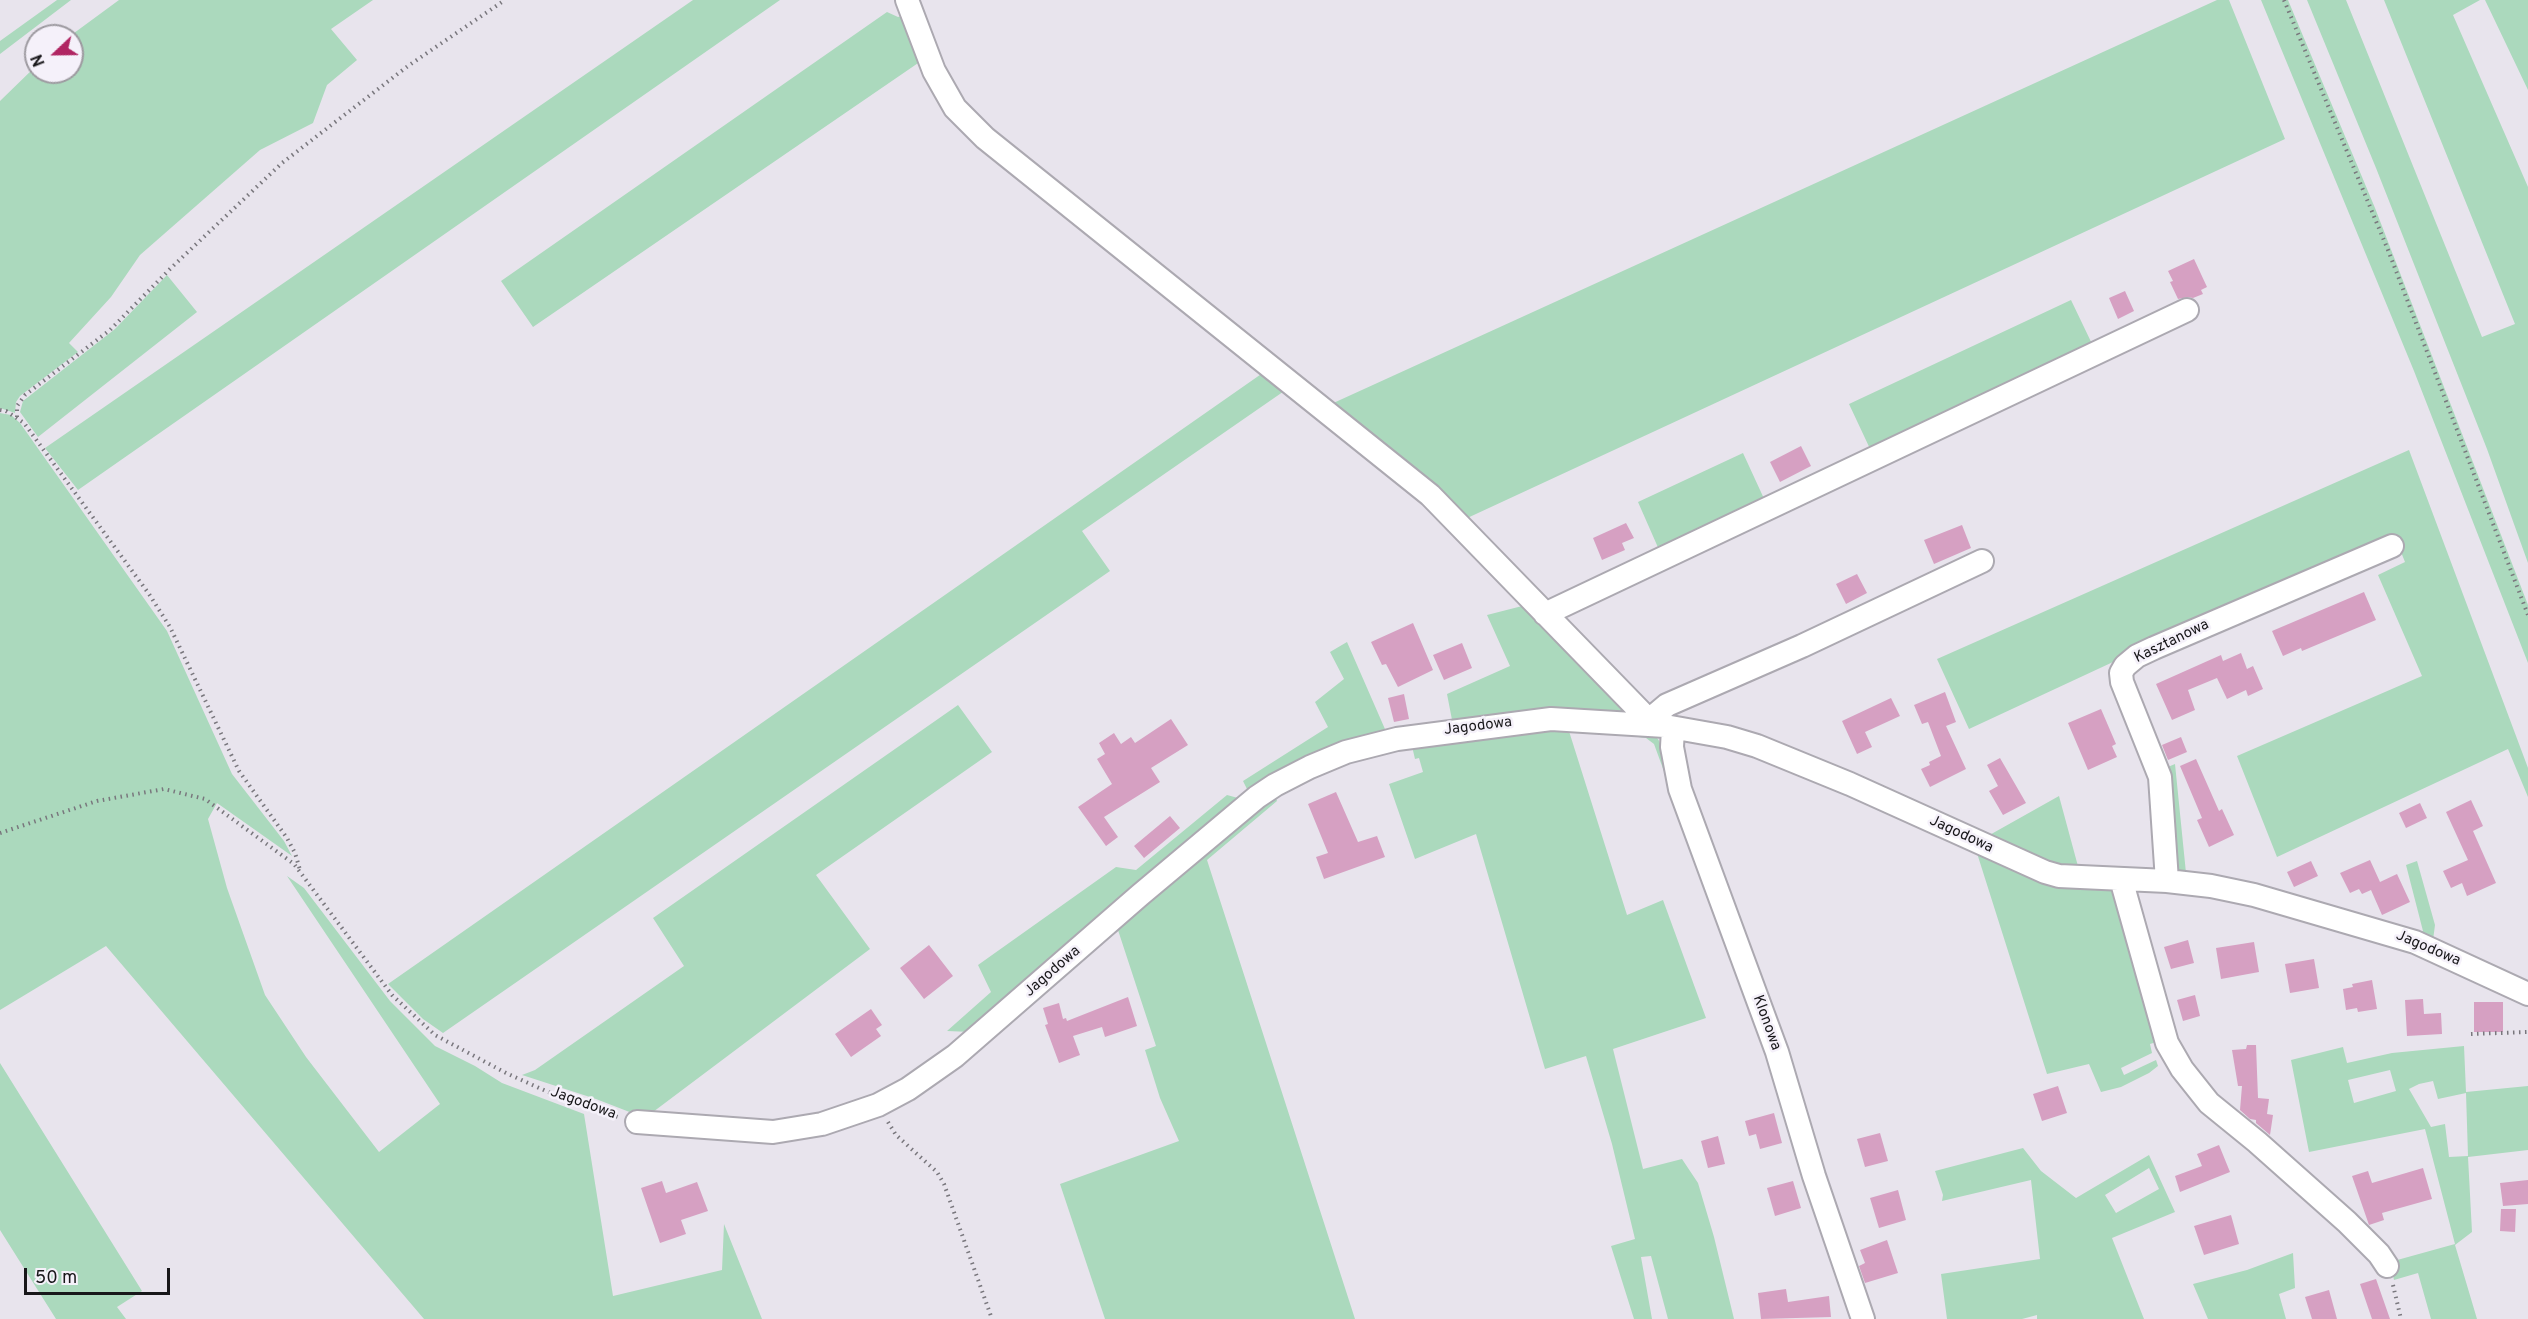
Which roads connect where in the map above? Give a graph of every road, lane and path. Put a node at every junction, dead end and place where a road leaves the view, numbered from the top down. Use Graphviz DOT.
graph roads {
  1 [pos="506,0"];
  2 [pos="906,0"];
  3 [pos="2284,0"];
  4 [pos="2187,310"];
  5 [pos="0,410"];
  6 [pos="17,417"];
  7 [pos="2392,546"];
  8 [pos="1982,561"];
  9 [pos="1545,614"];
  10 [pos="2528,615"];
  11 [pos="1657,725"];
  12 [pos="0,833"];
  13 [pos="301,874"];
  14 [pos="2121,879"];
  15 [pos="2166,881"];
  16 [pos="2528,994"];
  17 [pos="2528,1032"];
  18 [pos="2471,1034"];
  19 [pos="878,1105"];
  20 [pos="637,1122"];
  21 [pos="2387,1266"];
  22 [pos="992,1319"];
  23 [pos="1863,1319"];
  24 [pos="2401,1319"];
  1 -- 6 [label="path"];
  2 -- 9 [label="street"];
  3 -- 10 [label="path"];
  4 -- 9 [label="street"];
  5 -- 6 [label="path"];
  6 -- 13 [label="path"];
  7 -- 15 [label="street, Kasztanowa"];
  8 -- 11 [label="street"];
  9 -- 11 [label="street"];
  11 -- 14 [label="street, Jagodowa"];
  11 -- 19 [label="street, Jagodowa"];
  11 -- 23 [label="street, Klonowa"];
  12 -- 13 [label="path"];
  13 -- 20 [label="path, Jagodowa"];
  14 -- 15 [label="street, Jagodowa"];
  14 -- 21 [label="street"];
  15 -- 16 [label="street, Jagodowa"];
  17 -- 18 [label="path"];
  19 -- 20 [label="street, Jagodowa"];
  19 -- 22 [label="path"];
  21 -- 24 [label="path"];
}
